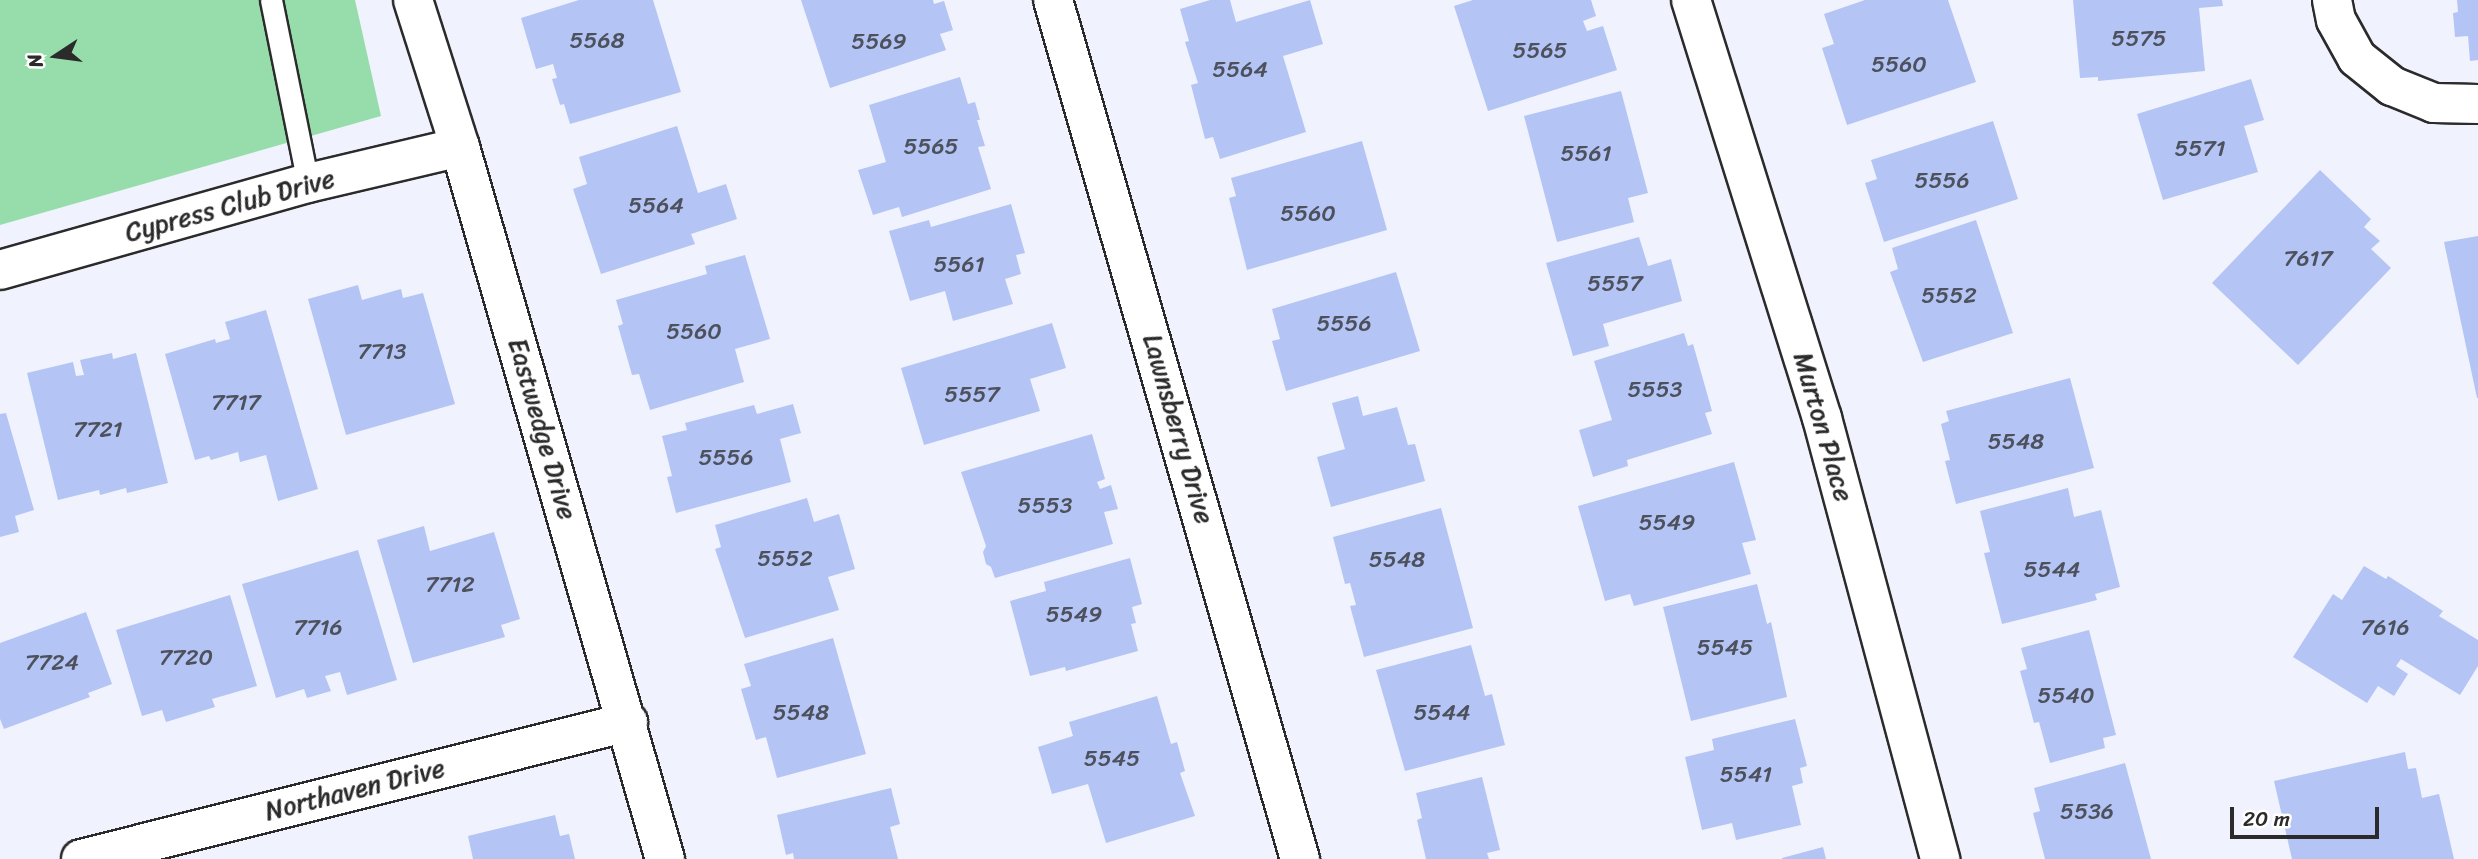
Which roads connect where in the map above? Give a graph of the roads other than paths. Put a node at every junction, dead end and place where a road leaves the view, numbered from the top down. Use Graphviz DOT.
graph roads {
  1 [pos="271,0"];
  2 [pos="413,0"];
  3 [pos="1053,0"];
  4 [pos="1691,0"];
  5 [pos="2332,0"];
  6 [pos="2478,104"];
  7 [pos="460,148"];
  8 [pos="308,183"];
  9 [pos="0,270"];
  10 [pos="628,722"];
  11 [pos="81,859"];
  12 [pos="666,859"];
  13 [pos="1300,859"];
  14 [pos="1940,859"];
  1 -- 8 [label="lane"];
  2 -- 7 [label="street, Eastwedge Drive"];
  3 -- 13 [label="street, Lawnsberry Drive"];
  4 -- 14 [label="street, Murton Place"];
  5 -- 6 [label="street"];
  7 -- 8 [label="street, Cypress Club Drive"];
  7 -- 10 [label="street, Eastwedge Drive"];
  8 -- 9 [label="street, Cypress Club Drive"];
  10 -- 11 [label="street, Northaven Drive"];
  10 -- 12 [label="street, Eastwedge Drive"];
}
